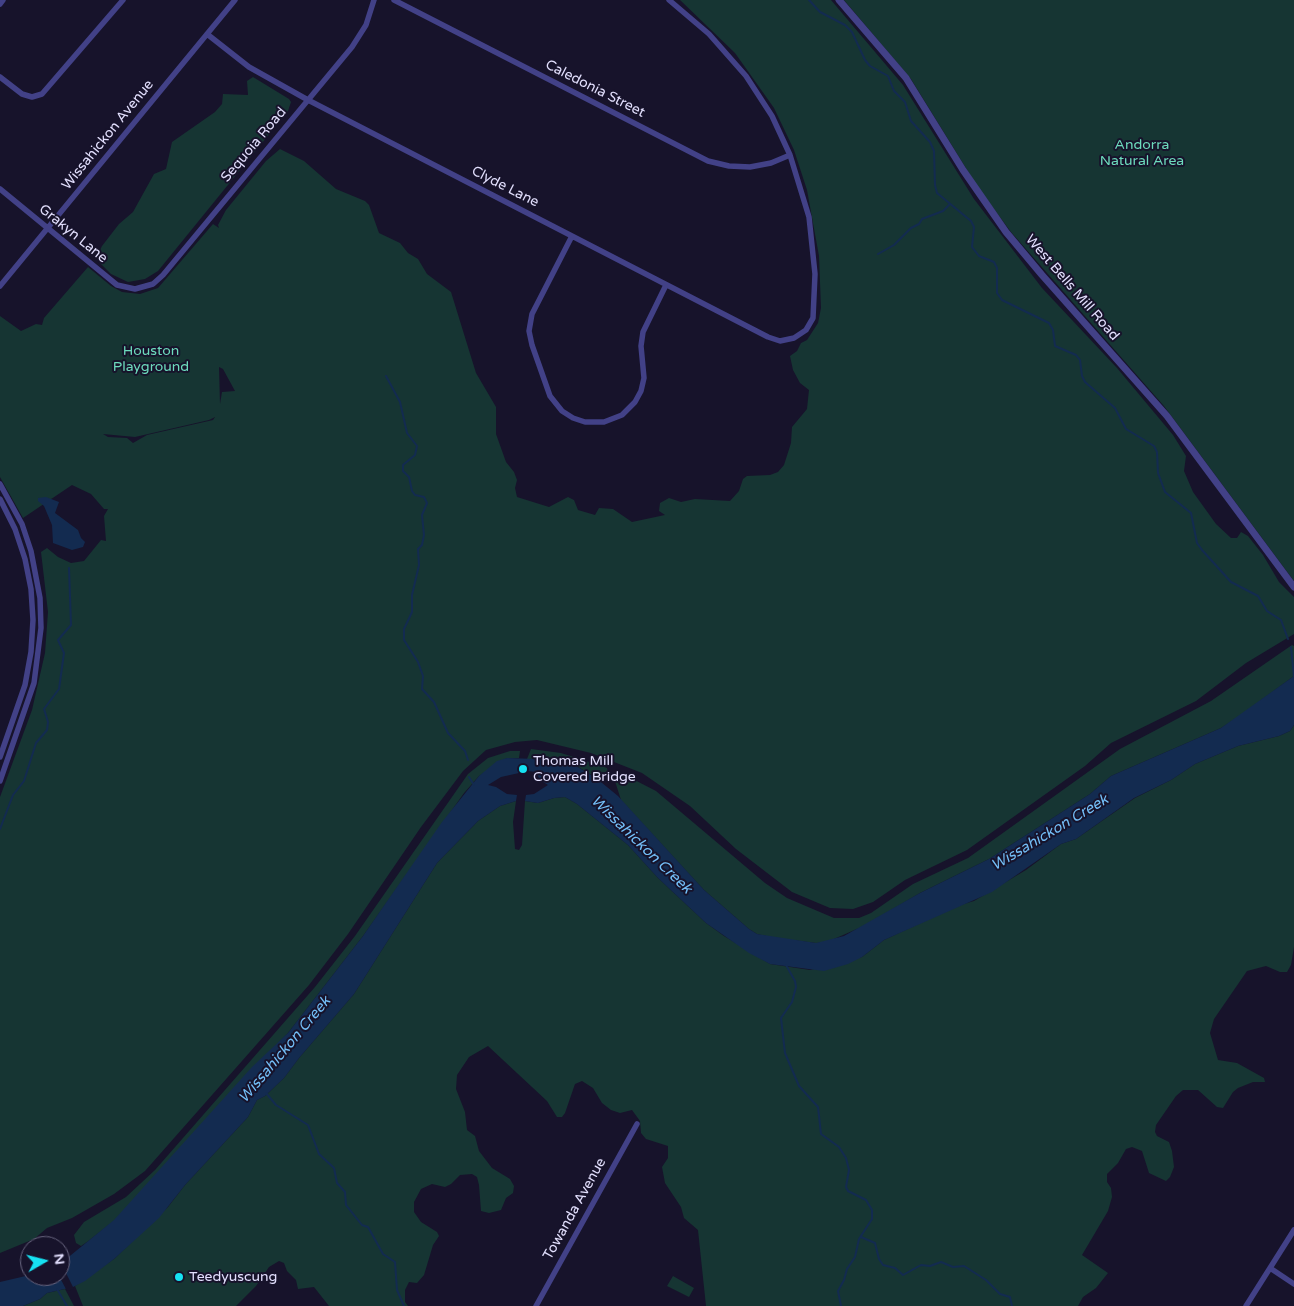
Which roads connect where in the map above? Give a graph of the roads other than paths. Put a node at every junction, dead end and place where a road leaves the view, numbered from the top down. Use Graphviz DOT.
graph roads {
  1 [pos="3,0"];
  2 [pos="123,0"];
  3 [pos="235,0"];
  4 [pos="374,0"];
  5 [pos="394,0"];
  6 [pos="669,0"];
  7 [pos="839,0"];
  8 [pos="0,4"];
  9 [pos="207,34"];
  10 [pos="0,77"];
  11 [pos="308,100"];
  12 [pos="790,155"];
  13 [pos="0,189"];
  14 [pos="47,229"];
  15 [pos="572,236"];
  16 [pos="666,285"];
  17 [pos="0,286"];
  18 [pos="136,289"];
  19 [pos="0,484"];
  20 [pos="0,499"];
  21 [pos="1294,587"];
  22 [pos="0,757"];
  23 [pos="0,781"];
  24 [pos="637,1124"];
  25 [pos="1294,1230"];
  26 [pos="1270,1268"];
  27 [pos="1294,1284"];
  28 [pos="536,1306"];
  29 [pos="1246,1306"];
  1 -- 8 [label="street"];
  2 -- 10 [label="street"];
  3 -- 9 [label="street, Wissahickon Avenue"];
  4 -- 11 [label="street, Sequoia Road"];
  5 -- 12 [label="street, Caledonia Street"];
  6 -- 12 [label="street"];
  7 -- 21 [label="street, West Bells Mill Road"];
  9 -- 11 [label="street, Clyde Lane"];
  9 -- 14 [label="street, Wissahickon Avenue"];
  11 -- 15 [label="street, Clyde Lane"];
  11 -- 18 [label="street, Sequoia Road"];
  12 -- 16 [label="street, Clyde Lane"];
  13 -- 14 [label="street, Grakyn Lane"];
  14 -- 17 [label="street, Wissahickon Avenue"];
  14 -- 18 [label="street, Grakyn Lane"];
  15 -- 16 [label="street, Clyde Lane"];
  15 -- 16 [label="street"];
  19 -- 23 [label="street"];
  20 -- 22 [label="street"];
  24 -- 28 [label="street, Towanda Avenue"];
  25 -- 26 [label="street"];
  26 -- 27 [label="street"];
  26 -- 29 [label="street"];
}
